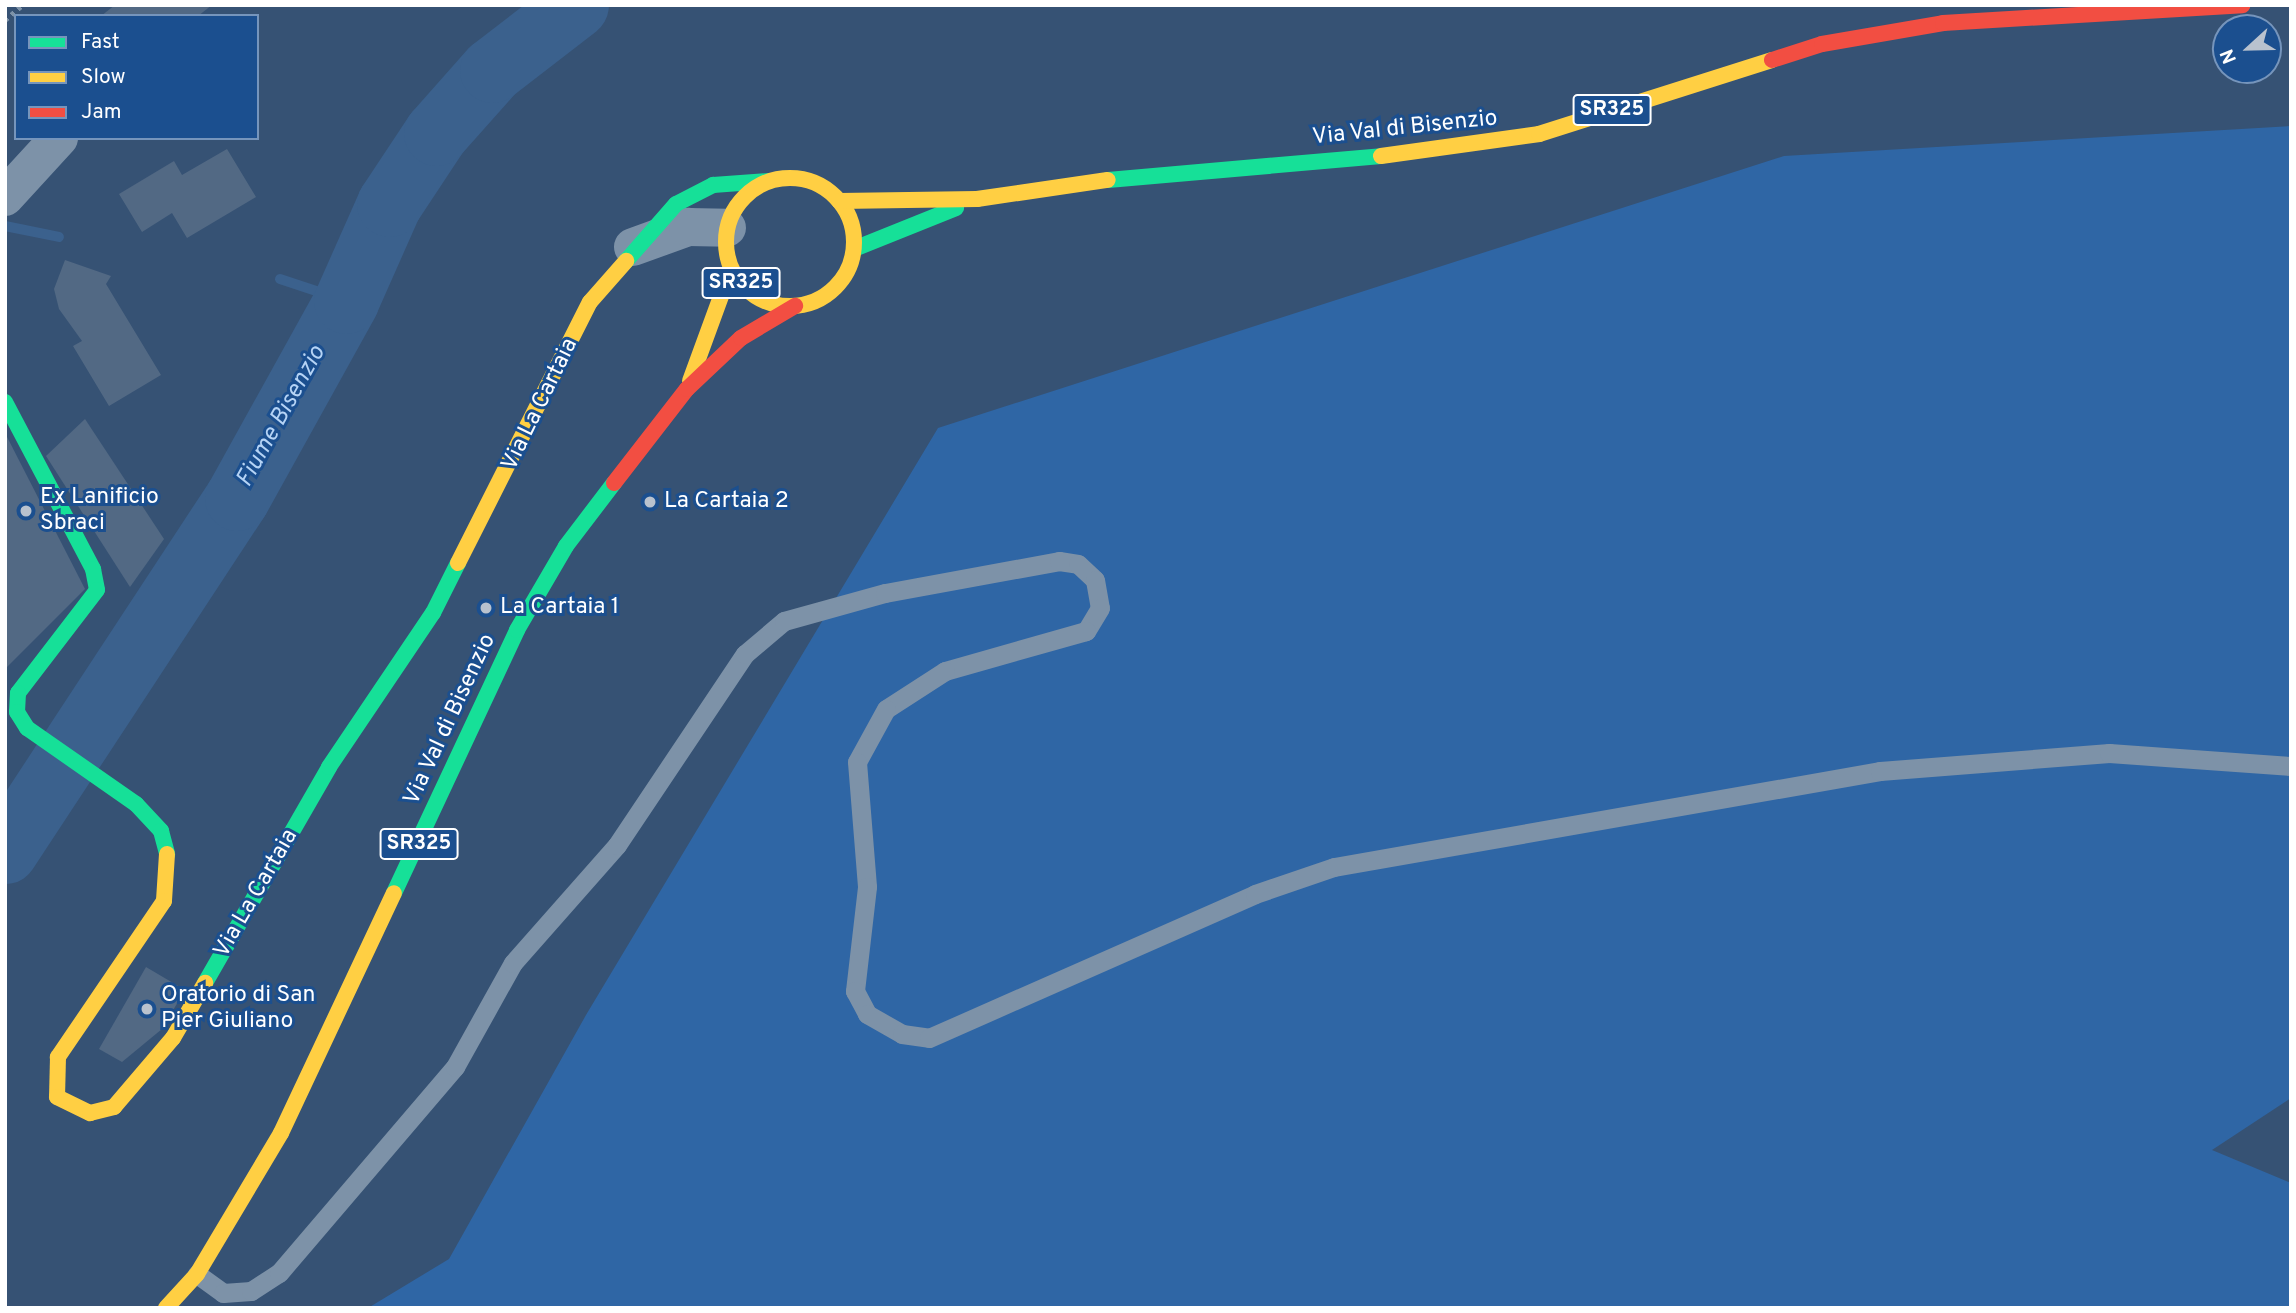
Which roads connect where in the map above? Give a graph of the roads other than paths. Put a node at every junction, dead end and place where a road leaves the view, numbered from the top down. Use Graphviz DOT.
graph roads {
  1 [pos="2242,5"];
  2 [pos="57,140"];
  3 [pos="769,181"];
  4 [pos="5,197"];
  5 [pos="977,199"];
  6 [pos="839,201"];
  7 [pos="727,228"];
  8 [pos="633,247"];
  9 [pos="854,249"];
  10 [pos="731,269"];
  11 [pos="796,306"];
  12 [pos="687,389"];
  13 [pos="5,402"];
  14 [pos="2291,766"];
  15 [pos="197,1274"];
  16 [pos="166,1308"];
  1 -- 5 [label="main road, Via Val di Bisenzio / SR325"];
  2 -- 4 [label="street"];
  3 -- 6 [label="main road"];
  3 -- 7 [label="main road"];
  3 -- 8 [label="main road, Via La Cartaia"];
  5 -- 6 [label="main road, SR325"];
  5 -- 9 [label="main road, SR325"];
  6 -- 9 [label="main road"];
  7 -- 8 [label="street"];
  7 -- 10 [label="main road, SR325"];
  8 -- 13 [label="main road, Via La Cartaia"];
  9 -- 11 [label="main road, SR325"];
  10 -- 11 [label="main road, SR325"];
  10 -- 12 [label="main road, SR325"];
  11 -- 12 [label="main road, SR325"];
  12 -- 15 [label="main road, Via Val di Bisenzio / SR325"];
  14 -- 15 [label="lane"];
  15 -- 16 [label="main road, Via Val di Bisenzio / SR325"];
}
